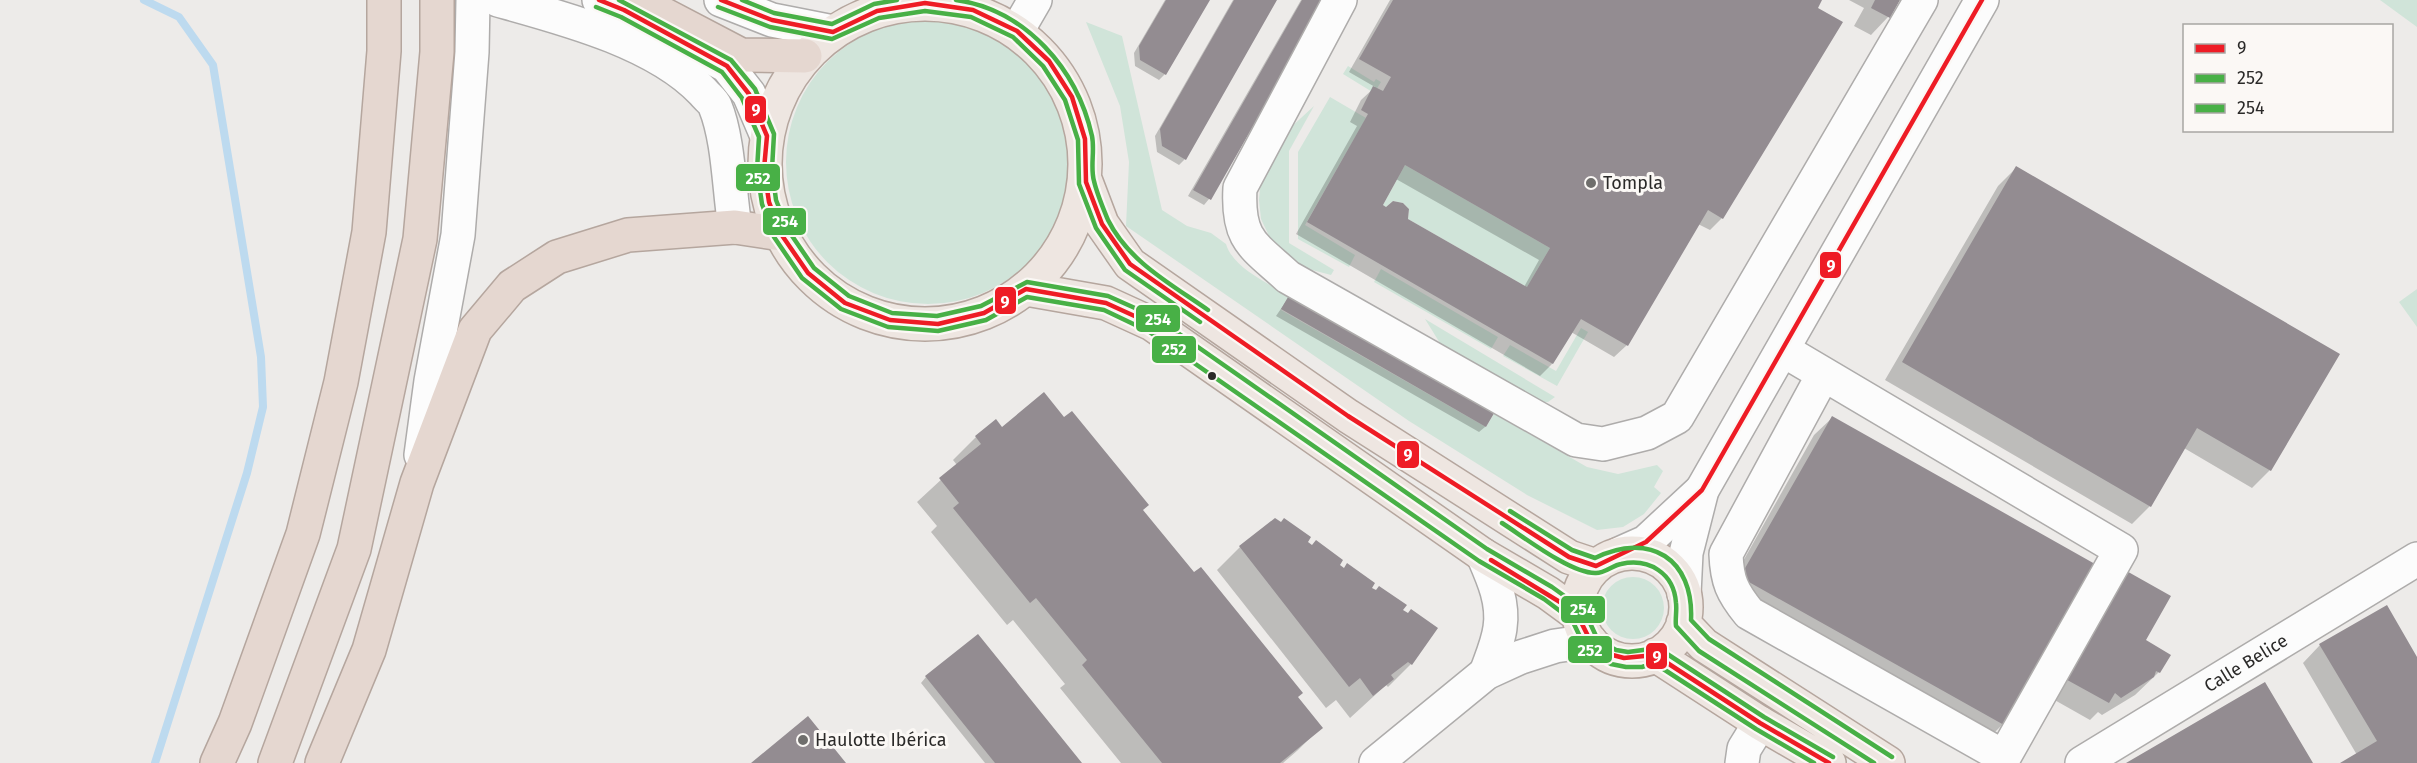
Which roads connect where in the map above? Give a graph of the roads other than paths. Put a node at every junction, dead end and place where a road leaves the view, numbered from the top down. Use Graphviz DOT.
graph roads {
  1 [pos="384,0"];
  2 [pos="438,0"];
  3 [pos="473,0"];
  4 [pos="599,0"];
  5 [pos="636,0"];
  6 [pos="721,0"];
  7 [pos="1035,0"];
  8 [pos="1340,0"];
  9 [pos="1921,0"];
  10 [pos="1982,0"];
  11 [pos="512,4"];
  12 [pos="833,32"];
  13 [pos="1017,32"];
  14 [pos="806,56"];
  15 [pos="767,136"];
  16 [pos="1086,182"];
  17 [pos="735,227"];
  18 [pos="781,234"];
  19 [pos="1026,290"];
  20 [pos="1783,350"];
  21 [pos="1823,375"];
  22 [pos="417,483"];
  23 [pos="1702,490"];
  24 [pos="1483,555"];
  25 [pos="1608,560"];
  26 [pos="2414,566"];
  27 [pos="1684,609"];
  28 [pos="1584,628"];
  29 [pos="1655,656"];
  30 [pos="1486,673"];
  31 [pos="1760,723"];
  32 [pos="217,763"];
  33 [pos="275,763"];
  34 [pos="322,763"];
  35 [pos="1376,763"];
  36 [pos="1742,763"];
  37 [pos="1829,763"];
  38 [pos="1888,763"];
  39 [pos="2082,763"];
  1 -- 32 [label="highway"];
  2 -- 33 [label="highway"];
  3 -- 22 [label="street"];
  4 -- 15 [label="street"];
  5 -- 14 [label="highway"];
  6 -- 12 [label="street"];
  7 -- 13 [label="street"];
  8 -- 9 [label="street"];
  10 -- 20 [label="street"];
  11 -- 17 [label="street"];
  12 -- 13 [label="main road"];
  12 -- 14 [label="main road"];
  13 -- 16 [label="main road"];
  14 -- 15 [label="main road"];
  15 -- 18 [label="main road"];
  16 -- 19 [label="main road"];
  16 -- 25 [label="main road"];
  17 -- 18 [label="highway"];
  17 -- 22 [label="highway"];
  18 -- 19 [label="main road"];
  19 -- 24 [label="main road"];
  20 -- 21 [label="street"];
  20 -- 23 [label="street"];
  21 -- 21 [label="street"];
  22 -- 34 [label="highway"];
  23 -- 25 [label="street"];
  23 -- 27 [label="street"];
  24 -- 28 [label="main road"];
  24 -- 30 [label="street"];
  25 -- 27 [label="main road"];
  25 -- 28 [label="main road"];
  26 -- 39 [label="street, Calle Belice"];
  27 -- 29 [label="main road"];
  27 -- 38 [label="main road"];
  28 -- 29 [label="main road"];
  28 -- 30 [label="street"];
  29 -- 31 [label="main road"];
  30 -- 35 [label="street"];
  31 -- 36 [label="street"];
  31 -- 37 [label="main road"];
}
